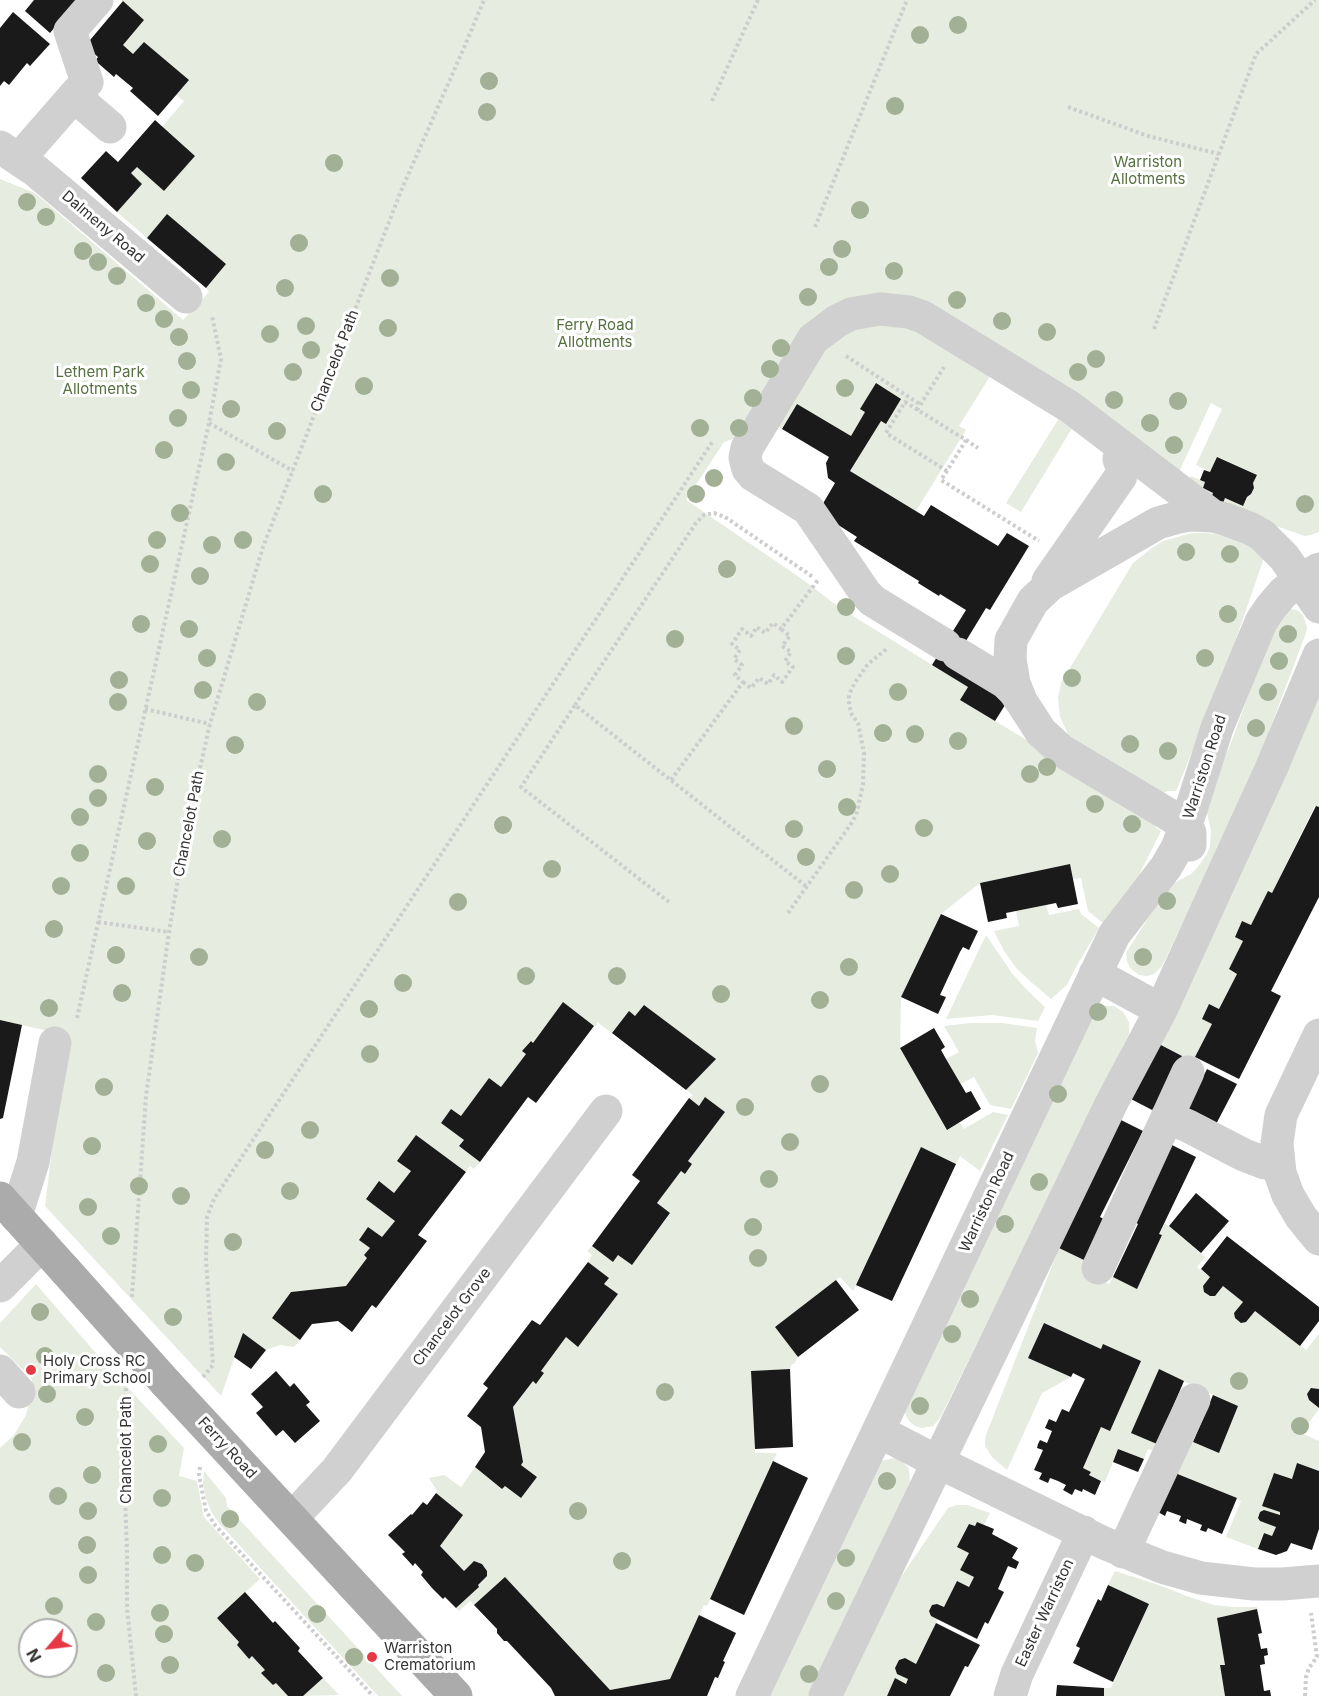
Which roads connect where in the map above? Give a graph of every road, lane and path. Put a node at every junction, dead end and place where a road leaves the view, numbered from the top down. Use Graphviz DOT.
graph roads {
  1 [pos="97,0"];
  2 [pos="484,0"];
  3 [pos="758,0"];
  4 [pos="907,0"];
  5 [pos="1315,0"];
  6 [pos="74,96"];
  7 [pos="712,101"];
  8 [pos="1068,107"];
  9 [pos="110,127"];
  10 [pos="9,153"];
  11 [pos="1219,154"];
  12 [pos="815,227"];
  13 [pos="186,297"];
  14 [pos="1154,329"];
  15 [pos="822,332"];
  16 [pos="217,337"];
  17 [pos="961,340"];
  18 [pos="921,405"];
  19 [pos="917,410"];
  20 [pos="208,423"];
  21 [pos="966,440"];
  22 [pos="713,441"];
  23 [pos="978,448"];
  24 [pos="1119,459"];
  25 [pos="293,471"];
  26 [pos="947,471"];
  27 [pos="1213,516"];
  28 [pos="1310,574"];
  29 [pos="855,578"];
  30 [pos="818,580"];
  31 [pos="1042,589"];
  32 [pos="1319,608"];
  33 [pos="781,629"];
  34 [pos="943,644"];
  35 [pos="1319,655"];
  36 [pos="743,682"];
  37 [pos="1021,701"];
  38 [pos="575,705"];
  39 [pos="145,709"];
  40 [pos="210,724"];
  41 [pos="671,780"];
  42 [pos="1186,825"];
  43 [pos="807,886"];
  44 [pos="669,902"];
  45 [pos="788,914"];
  46 [pos="98,921"];
  47 [pos="169,932"];
  48 [pos="1095,974"];
  49 [pos="1161,1010"];
  50 [pos="1319,1035"];
  51 [pos="55,1043"];
  52 [pos="1188,1072"];
  53 [pos="606,1111"];
  54 [pos="1167,1117"];
  55 [pos="1278,1165"];
  56 [pos="8,1207"];
  57 [pos="1319,1239"];
  58 [pos="42,1244"];
  59 [pos="1098,1268"];
  60 [pos="0,1286"];
  61 [pos="132,1298"];
  62 [pos="127,1381"];
  63 [pos="173,1390"];
  64 [pos="1194,1400"];
  65 [pos="205,1425"];
  66 [pos="878,1431"];
  67 [pos="938,1462"];
  68 [pos="292,1518"];
  69 [pos="1084,1532"];
  70 [pos="1123,1552"];
  71 [pos="1313,1582"];
  72 [pos="1318,1658"];
  73 [pos="136,1696"];
  74 [pos="373,1696"];
  75 [pos="456,1696"];
  76 [pos="752,1696"];
  77 [pos="825,1696"];
  78 [pos="1010,1696"];
  79 [pos="1305,1696"];
  1 -- 6 [label="street, Dalmeny Road"];
  2 -- 25 [label="path, Chancelot Path"];
  3 -- 7 [label="path"];
  4 -- 12 [label="path"];
  5 -- 11 [label="path"];
  6 -- 9 [label="street"];
  6 -- 10 [label="street, Dalmeny Road"];
  8 -- 11 [label="path"];
  10 -- 13 [label="street, Dalmeny Road"];
  11 -- 14 [label="path"];
  15 -- 17 [label="street"];
  15 -- 18 [label="path"];
  15 -- 29 [label="street"];
  16 -- 20 [label="path"];
  17 -- 18 [label="path"];
  17 -- 27 [label="street"];
  18 -- 19 [label="path"];
  19 -- 21 [label="path"];
  19 -- 26 [label="path"];
  20 -- 25 [label="path"];
  20 -- 39 [label="path"];
  21 -- 23 [label="path"];
  21 -- 26 [label="path"];
  22 -- 63 [label="path"];
  24 -- 31 [label="street"];
  25 -- 40 [label="path, Chancelot Path"];
  26 -- 31 [label="path"];
  27 -- 28 [label="street"];
  27 -- 31 [label="street"];
  28 -- 32 [label="street"];
  28 -- 42 [label="street, Warriston Road"];
  29 -- 30 [label="path"];
  29 -- 34 [label="street"];
  30 -- 33 [label="path"];
  30 -- 38 [label="path"];
  31 -- 37 [label="street"];
  33 -- 36 [label="path"];
  33 -- 36 [label="path"];
  34 -- 37 [label="street"];
  34 -- 43 [label="path"];
  35 -- 49 [label="street"];
  36 -- 41 [label="path"];
  37 -- 42 [label="street"];
  38 -- 41 [label="path"];
  38 -- 44 [label="path"];
  39 -- 40 [label="path"];
  39 -- 46 [label="path"];
  40 -- 47 [label="path, Chancelot Path"];
  41 -- 43 [label="path"];
  42 -- 48 [label="street, Warriston Road"];
  43 -- 45 [label="path"];
  46 -- 47 [label="path"];
  46 -- 51 [label="path"];
  47 -- 61 [label="path, Chancelot Path"];
  48 -- 49 [label="street"];
  48 -- 66 [label="street, Warriston Road"];
  49 -- 67 [label="street"];
  50 -- 55 [label="street"];
  51 -- 56 [label="street"];
  52 -- 54 [label="street"];
  53 -- 68 [label="street, Chancelot Grove"];
  54 -- 55 [label="street"];
  54 -- 59 [label="street"];
  55 -- 57 [label="street"];
  56 -- 58 [label="main road, Ferry Road"];
  58 -- 60 [label="street"];
  58 -- 63 [label="main road, Ferry Road, bridge"];
  62 -- 73 [label="path, Chancelot Path"];
  63 -- 65 [label="main road, Ferry Road"];
  64 -- 70 [label="street"];
  65 -- 68 [label="main road, Ferry Road"];
  65 -- 74 [label="path"];
  66 -- 67 [label="street"];
  66 -- 76 [label="street, Warriston Road"];
  67 -- 69 [label="street"];
  67 -- 77 [label="street"];
  68 -- 75 [label="main road, Ferry Road"];
  69 -- 70 [label="street"];
  69 -- 78 [label="street, Easter Warriston"];
  70 -- 71 [label="street"];
  71 -- 72 [label="path"];
  72 -- 79 [label="path"];
}
